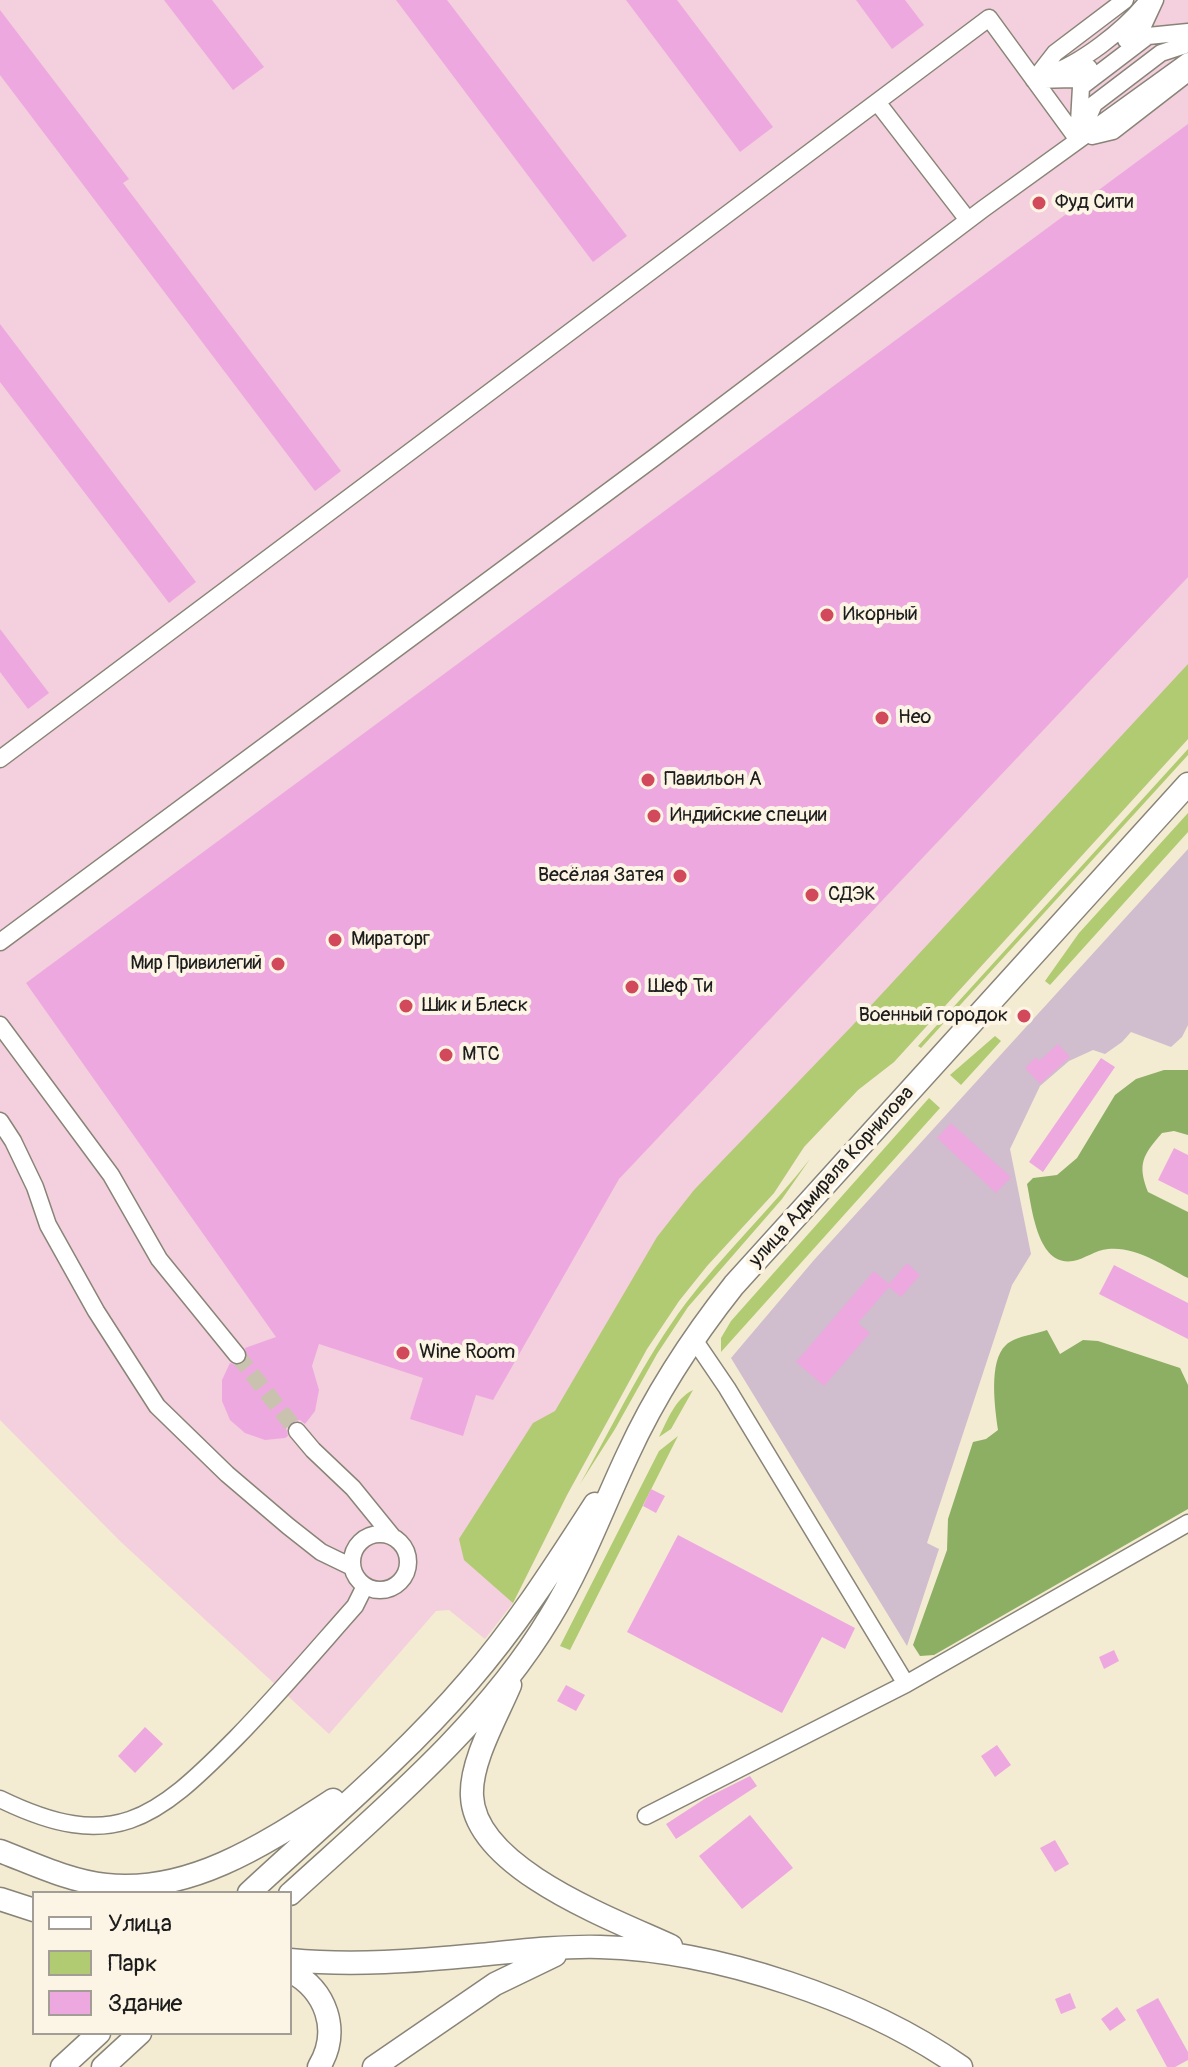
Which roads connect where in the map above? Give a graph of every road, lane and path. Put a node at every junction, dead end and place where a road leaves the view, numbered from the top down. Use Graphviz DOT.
graph roads {
  1 [pos="1125,0"];
  2 [pos="1140,0"];
  3 [pos="1149,0"];
  4 [pos="1155,0"];
  5 [pos="1188,35"];
  6 [pos="1188,44"];
  7 [pos="1188,52"];
  8 [pos="1188,61"];
  9 [pos="1188,73"];
  10 [pos="1034,80"];
  11 [pos="877,102"];
  12 [pos="1078,140"];
  13 [pos="968,220"];
  14 [pos="0,759"];
  15 [pos="1188,784"];
  16 [pos="0,942"];
  17 [pos="0,1025"];
  18 [pos="0,1121"];
  19 [pos="693,1338"];
  20 [pos="237,1355"];
  21 [pos="297,1431"];
  22 [pos="628,1453"];
  23 [pos="1188,1523"];
  24 [pos="392,1536"];
  25 [pos="352,1567"];
  26 [pos="365,1586"];
  27 [pos="519,1662"];
  28 [pos="906,1684"];
  29 [pos="381,1770"];
  30 [pos="0,1799"];
  31 [pos="646,1816"];
  32 [pos="0,1851"];
  33 [pos="251,1891"];
  34 [pos="292,1892"];
  35 [pos="0,1899"];
  36 [pos="32,1909"];
  37 [pos="571,1948"];
  38 [pos="292,1960"];
  39 [pos="705,1961"];
  40 [pos="292,1972"];
  41 [pos="97,2035"];
  42 [pos="138,2035"];
  43 [pos="62,2067"];
  44 [pos="103,2067"];
  45 [pos="319,2067"];
  46 [pos="374,2067"];
  47 [pos="961,2067"];
  1 -- 10 [label="street"];
  2 -- 10 [label="street"];
  3 -- 10 [label="street"];
  4 -- 10 [label="street"];
  5 -- 12 [label="street"];
  6 -- 12 [label="street"];
  7 -- 12 [label="street"];
  8 -- 12 [label="street"];
  9 -- 12 [label="street"];
  10 -- 11 [label="street"];
  10 -- 12 [label="street"];
  11 -- 13 [label="street"];
  11 -- 14 [label="street"];
  12 -- 13 [label="street"];
  13 -- 16 [label="street"];
  15 -- 19 [label="main road, улица Адмирала Корнилова"];
  17 -- 20 [label="street"];
  18 -- 25 [label="street"];
  19 -- 22 [label="main road, улица Адмирала Корнилова"];
  19 -- 28 [label="street"];
  21 -- 24 [label="street"];
  22 -- 27 [label="main road, улица Адмирала Корнилова"];
  22 -- 29 [label="main road"];
  23 -- 28 [label="street"];
  24 -- 25 [label="street"];
  24 -- 26 [label="street"];
  25 -- 26 [label="street"];
  26 -- 30 [label="street"];
  27 -- 34 [label="main road"];
  27 -- 39 [label="main road"];
  28 -- 31 [label="street"];
  29 -- 32 [label="main road"];
  29 -- 33 [label="main road"];
  35 -- 36 [label="main road"];
  37 -- 38 [label="main road"];
  37 -- 39 [label="main road"];
  37 -- 46 [label="main road"];
  39 -- 47 [label="main road"];
  40 -- 45 [label="main road"];
  41 -- 43 [label="main road"];
  42 -- 44 [label="main road"];
}
